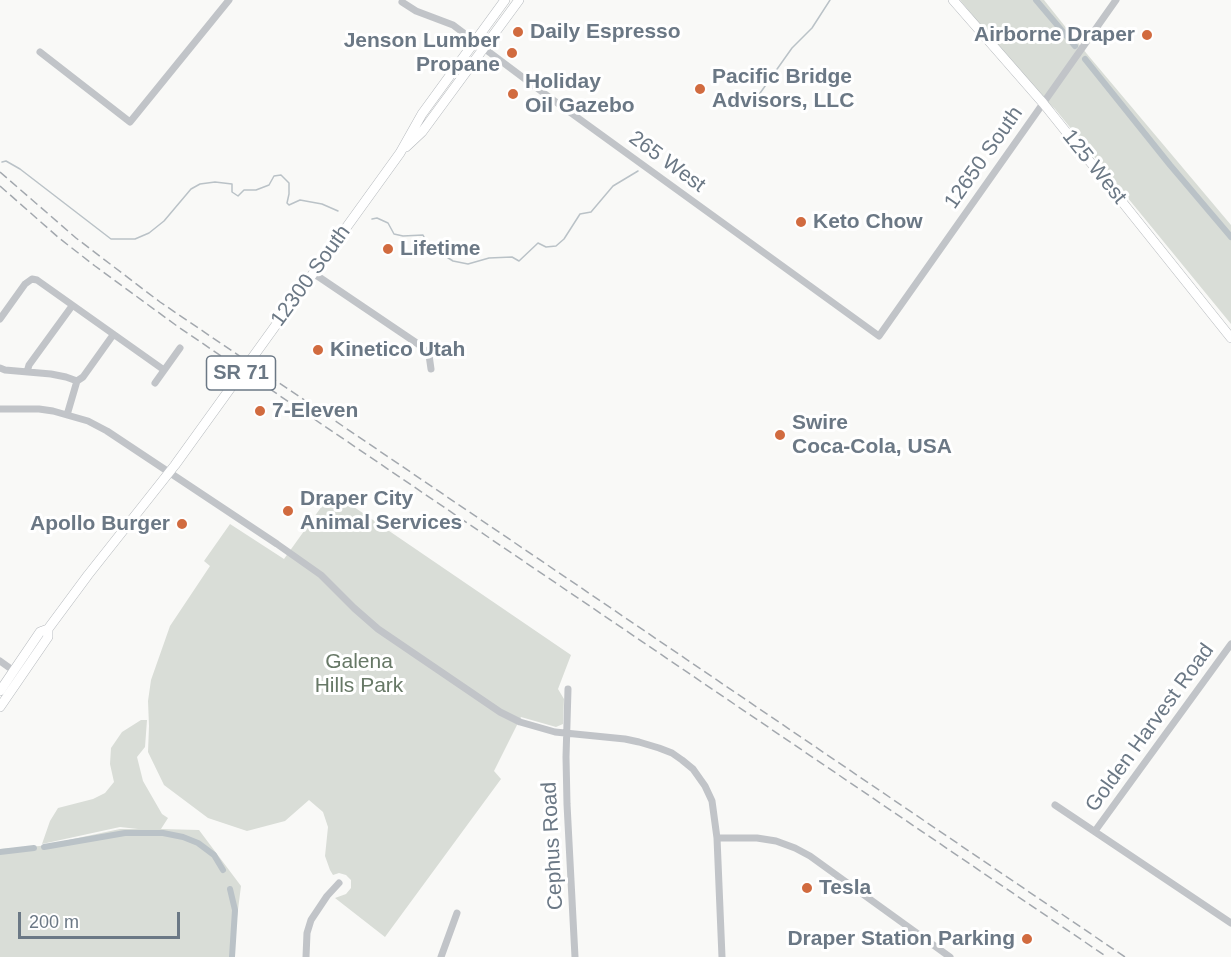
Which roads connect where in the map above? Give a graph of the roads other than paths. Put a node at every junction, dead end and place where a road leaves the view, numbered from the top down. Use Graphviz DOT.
graph roads {
  1 [pos="229,0"];
  2 [pos="505,0"];
  3 [pos="519,0"];
  4 [pos="953,0"];
  5 [pos="1116,0"];
  6 [pos="402,2"];
  7 [pos="475,42"];
  8 [pos="484,48"];
  9 [pos="40,52"];
  10 [pos="1042,103"];
  11 [pos="400,153"];
  12 [pos="313,273"];
  13 [pos="72,306"];
  14 [pos="0,319"];
  15 [pos="113,335"];
  16 [pos="879,336"];
  17 [pos="1231,338"];
  18 [pos="180,348"];
  19 [pos="0,368"];
  20 [pos="431,369"];
  21 [pos="164,370"];
  22 [pos="27,372"];
  23 [pos="77,381"];
  24 [pos="155,383"];
  25 [pos="0,409"];
  26 [pos="67,415"];
  27 [pos="169,473"];
  28 [pos="48,629"];
  29 [pos="1231,644"];
  30 [pos="0,661"];
  31 [pos="14,671"];
  32 [pos="568,688"];
  33 [pos="0,691"];
  34 [pos="0,707"];
  35 [pos="567,734"];
  36 [pos="1055,805"];
  37 [pos="1095,831"];
  38 [pos="717,838"];
  39 [pos="339,883"];
  40 [pos="457,913"];
  41 [pos="1231,923"];
  42 [pos="306,957"];
  43 [pos="441,957"];
  44 [pos="575,957"];
  45 [pos="722,957"];
  46 [pos="950,957"];
  1 -- 9 [label="street"];
  2 -- 7 [label="main road, 12300 South / SR 71"];
  3 -- 8 [label="main road, 12300 South / SR 71"];
  4 -- 10 [label="main road, 125 West"];
  5 -- 10 [label="street, 12650 South"];
  6 -- 7 [label="street, 265 West"];
  7 -- 8 [label="street, 265 West"];
  7 -- 11 [label="main road, 12300 South / SR 71"];
  8 -- 11 [label="main road, 12300 South / SR 71"];
  8 -- 16 [label="street, 265 West"];
  10 -- 16 [label="street, 12650 South"];
  10 -- 17 [label="main road, 125 West"];
  11 -- 12 [label="main road, 12300 South / SR 71"];
  12 -- 20 [label="street"];
  12 -- 27 [label="main road, 12300 South / SR 71"];
  13 -- 14 [label="street"];
  13 -- 15 [label="street"];
  13 -- 22 [label="street"];
  15 -- 21 [label="street"];
  15 -- 23 [label="street"];
  18 -- 21 [label="street"];
  19 -- 22 [label="street"];
  21 -- 24 [label="street"];
  22 -- 23 [label="street"];
  23 -- 26 [label="street"];
  25 -- 26 [label="street"];
  26 -- 27 [label="street"];
  27 -- 28 [label="main road, 12300 South / SR 71"];
  27 -- 35 [label="street"];
  28 -- 31 [label="main road, 12300 South / SR 71"];
  28 -- 34 [label="main road, 12300 South / SR 71"];
  29 -- 37 [label="street, Golden Harvest Road"];
  30 -- 31 [label="street"];
  31 -- 33 [label="main road, 12300 South / SR 71"];
  32 -- 35 [label="street, Cephus Road"];
  35 -- 38 [label="street"];
  35 -- 44 [label="street, Cephus Road"];
  36 -- 37 [label="street"];
  37 -- 41 [label="street"];
  38 -- 45 [label="street"];
  38 -- 46 [label="street"];
  39 -- 42 [label="street"];
  40 -- 43 [label="street"];
}
